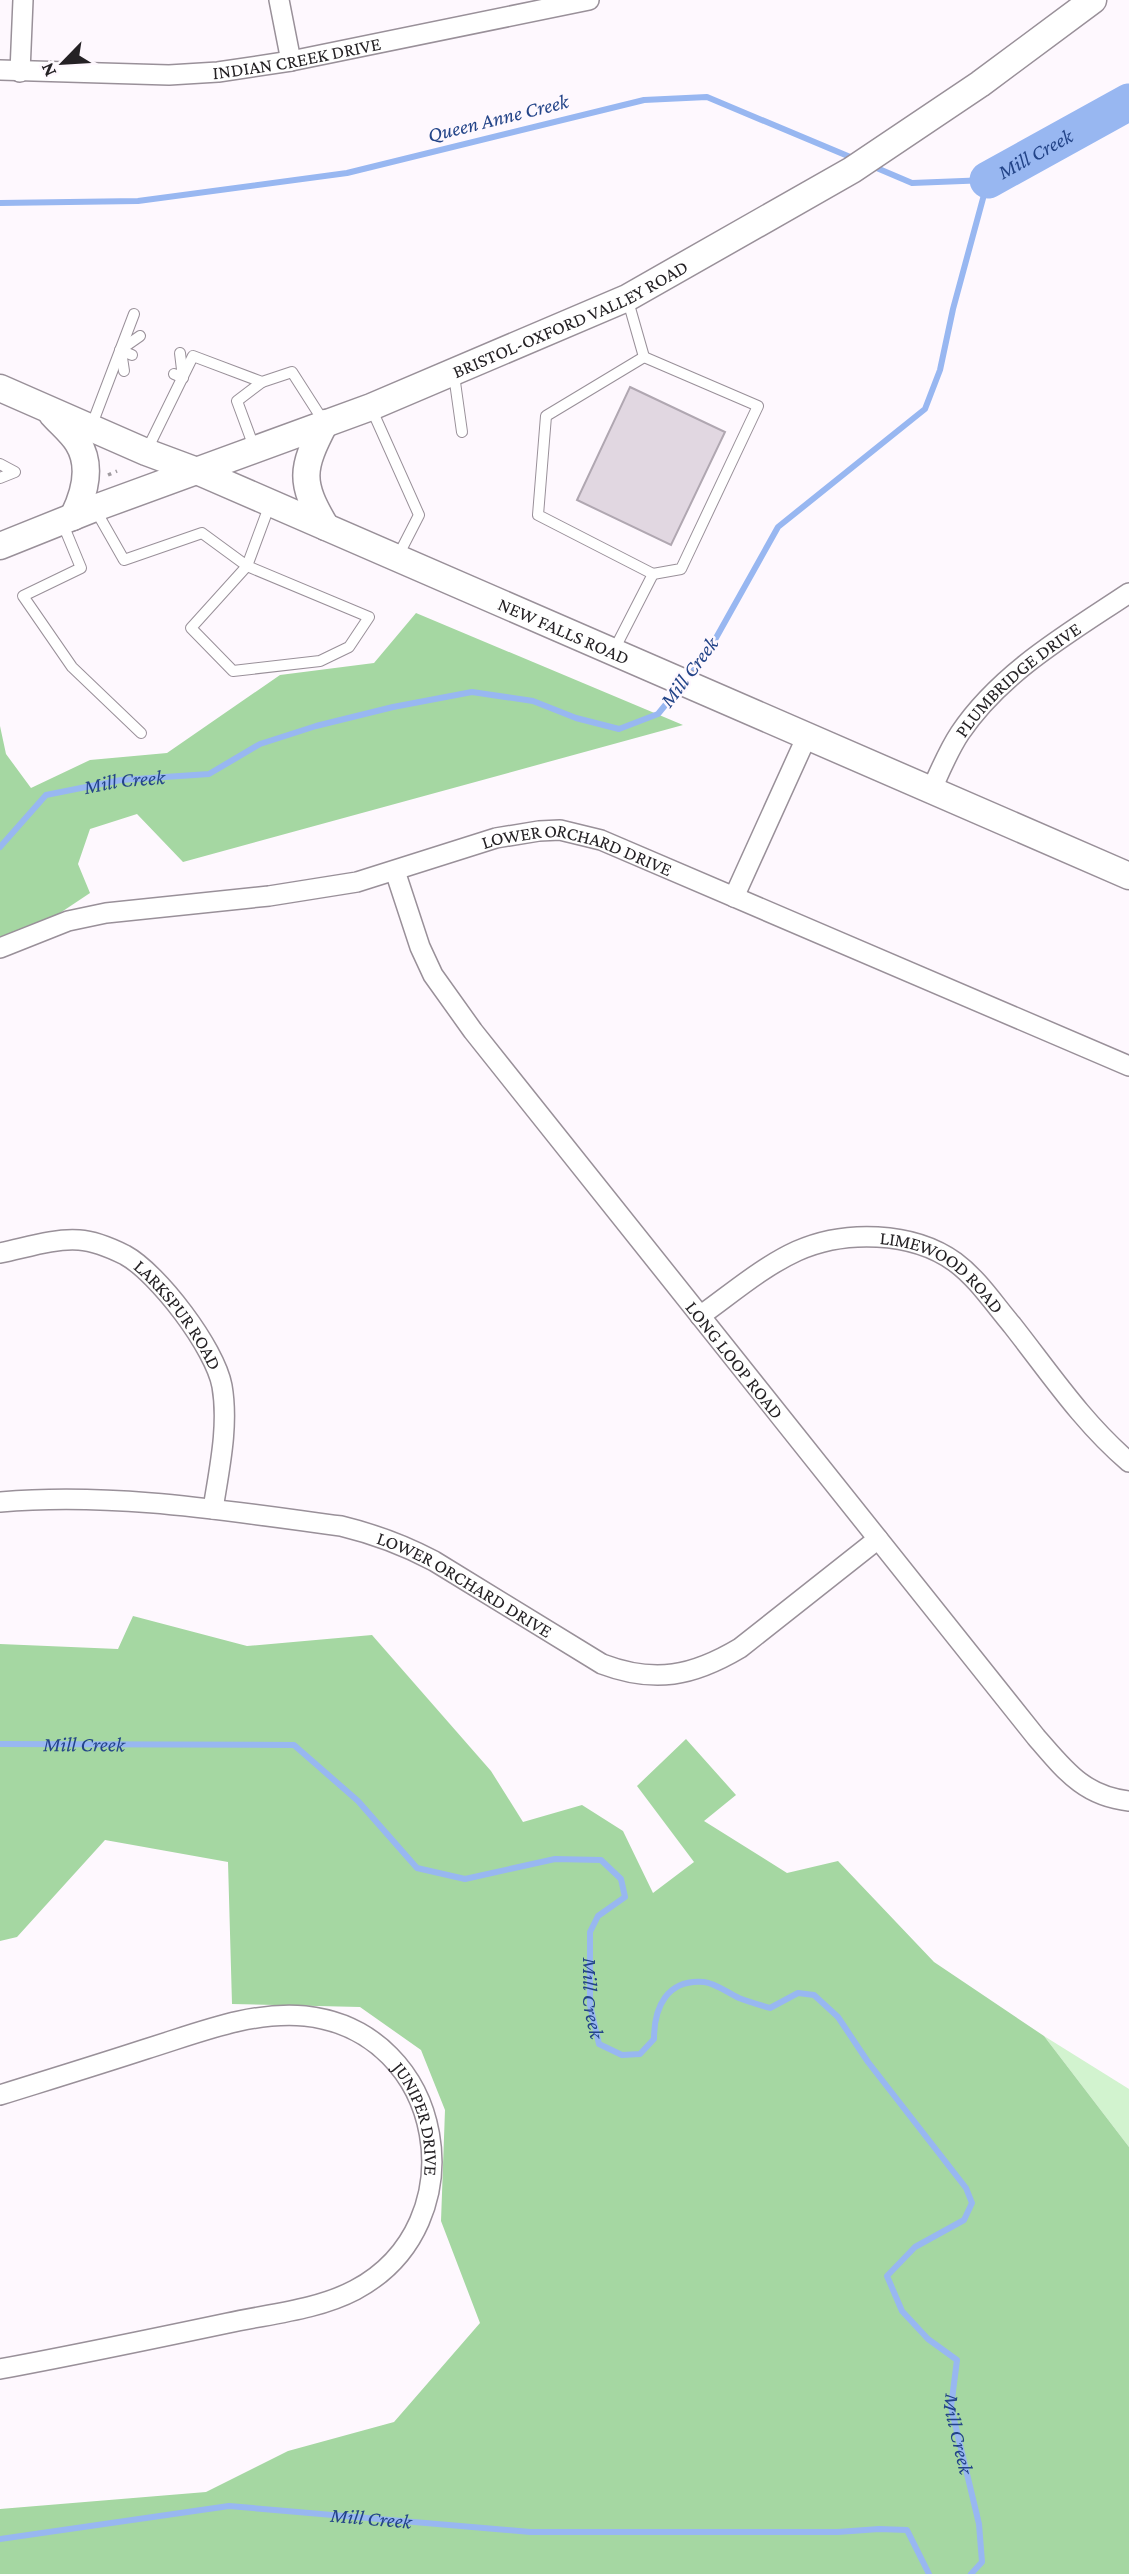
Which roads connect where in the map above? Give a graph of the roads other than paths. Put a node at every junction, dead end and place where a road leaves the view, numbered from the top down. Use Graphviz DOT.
graph roads {
  1 [pos="23,0"];
  2 [pos="279,0"];
  3 [pos="589,0"];
  4 [pos="1093,0"];
  5 [pos="519,7"];
  6 [pos="292,61"];
  7 [pos="10,71"];
  8 [pos="627,298"];
  9 [pos="134,314"];
  10 [pos="140,336"];
  11 [pos="120,350"];
  12 [pos="180,353"];
  13 [pos="132,355"];
  14 [pos="644,357"];
  15 [pos="124,371"];
  16 [pos="453,371"];
  17 [pos="179,376"];
  18 [pos="262,383"];
  19 [pos="0,388"];
  20 [pos="167,390"];
  21 [pos="371,407"];
  22 [pos="46,408"];
  23 [pos="324,423"];
  24 [pos="91,428"];
  25 [pos="462,432"];
  26 [pos="256,451"];
  27 [pos="146,452"];
  28 [pos="0,464"];
  29 [pos="197,471"];
  30 [pos="0,478"];
  31 [pos="270,504"];
  32 [pos="76,516"];
  33 [pos="326,527"];
  34 [pos="0,546"];
  35 [pos="397,558"];
  36 [pos="247,566"];
  37 [pos="653,574"];
  38 [pos="1129,593"];
  39 [pos="613,652"];
  40 [pos="141,733"];
  41 [pos="807,736"];
  42 [pos="931,790"];
  43 [pos="395,871"];
  44 [pos="1129,876"];
  45 [pos="734,897"];
  46 [pos="0,948"];
  47 [pos="1129,1066"];
  48 [pos="0,1253"];
  49 [pos="700,1316"];
  50 [pos="1129,1462"];
  51 [pos="0,1502"];
  52 [pos="213,1509"];
  53 [pos="878,1539"];
  54 [pos="1129,1801"];
  55 [pos="0,2095"];
  56 [pos="0,2369"];
  1 -- 7 [label="street"];
  2 -- 6 [label="street"];
  3 -- 5 [label="street, INDIAN CREEK DRIVE"];
  4 -- 8 [label="main road, BRISTOL-OXFORD VALLEY ROAD"];
  5 -- 6 [label="street, INDIAN CREEK DRIVE"];
  6 -- 7 [label="street, INDIAN CREEK DRIVE"];
  8 -- 14 [label="lane"];
  8 -- 16 [label="main road, BRISTOL-OXFORD VALLEY ROAD"];
  9 -- 11 [label="lane"];
  10 -- 11 [label="lane"];
  11 -- 13 [label="lane"];
  11 -- 15 [label="lane"];
  11 -- 24 [label="lane"];
  12 -- 17 [label="lane"];
  14 -- 37 [label="lane"];
  14 -- 37 [label="lane"];
  16 -- 21 [label="main road, BRISTOL-OXFORD VALLEY ROAD"];
  16 -- 25 [label="lane"];
  17 -- 18 [label="lane"];
  17 -- 20 [label="lane"];
  17 -- 27 [label="lane"];
  18 -- 23 [label="lane"];
  18 -- 26 [label="lane"];
  19 -- 22 [label="main road, NEW FALLS ROAD"];
  21 -- 23 [label="main road, BRISTOL-OXFORD VALLEY ROAD"];
  21 -- 35 [label="lane"];
  22 -- 24 [label="main road, NEW FALLS ROAD"];
  22 -- 32 [label="main road"];
  23 -- 26 [label="main road, BRISTOL-OXFORD VALLEY ROAD"];
  23 -- 33 [label="main road"];
  24 -- 27 [label="main road, NEW FALLS ROAD"];
  26 -- 29 [label="main road, BRISTOL-OXFORD VALLEY ROAD"];
  27 -- 29 [label="main road, NEW FALLS ROAD"];
  28 -- 30 [label="lane"];
  29 -- 31 [label="main road, NEW FALLS ROAD"];
  29 -- 32 [label="main road, BRISTOL-OXFORD VALLEY ROAD"];
  31 -- 33 [label="main road, NEW FALLS ROAD"];
  31 -- 36 [label="lane"];
  32 -- 34 [label="main road, BRISTOL-OXFORD VALLEY ROAD"];
  32 -- 36 [label="lane"];
  32 -- 40 [label="lane"];
  33 -- 35 [label="main road, NEW FALLS ROAD"];
  35 -- 39 [label="main road, NEW FALLS ROAD"];
  36 -- 36 [label="lane"];
  37 -- 39 [label="lane"];
  38 -- 42 [label="street, PLUMBRIDGE DRIVE"];
  39 -- 41 [label="main road, NEW FALLS ROAD"];
  41 -- 42 [label="main road, NEW FALLS ROAD"];
  41 -- 45 [label="street"];
  42 -- 44 [label="main road, NEW FALLS ROAD"];
  43 -- 45 [label="street, LOWER ORCHARD DRIVE"];
  43 -- 46 [label="street, LOWER ORCHARD DRIVE"];
  43 -- 49 [label="street, LONG LOOP ROAD"];
  45 -- 47 [label="street, LOWER ORCHARD DRIVE"];
  48 -- 52 [label="street, LARKSPUR ROAD"];
  49 -- 50 [label="street, LIMEWOOD ROAD"];
  49 -- 53 [label="street, LONG LOOP ROAD"];
  51 -- 52 [label="street, LOWER ORCHARD DRIVE"];
  52 -- 53 [label="street, LOWER ORCHARD DRIVE"];
  53 -- 54 [label="street, LONG LOOP ROAD"];
  55 -- 56 [label="street, JUNIPER DRIVE"];
}
